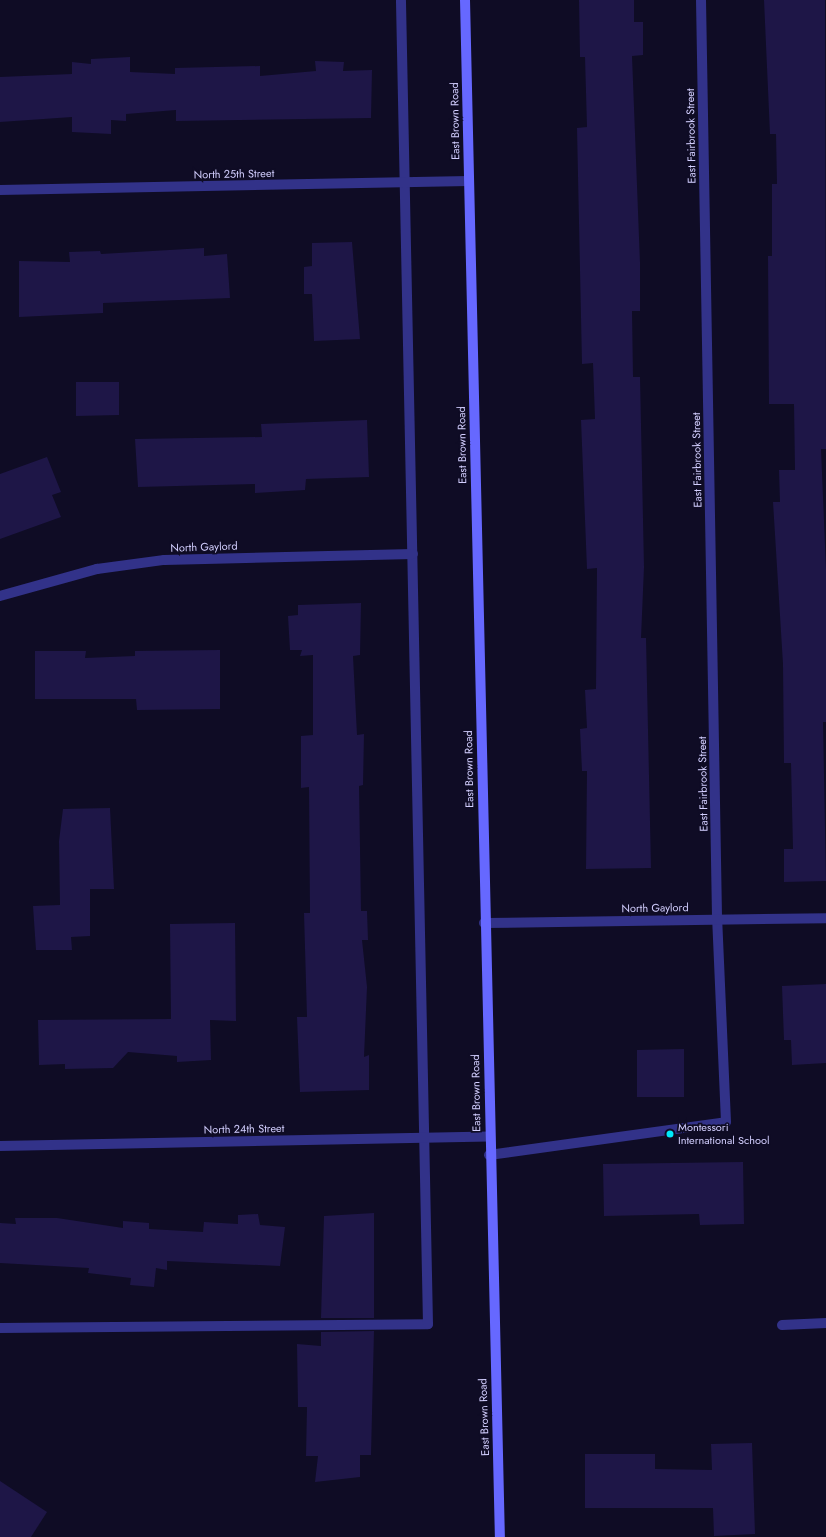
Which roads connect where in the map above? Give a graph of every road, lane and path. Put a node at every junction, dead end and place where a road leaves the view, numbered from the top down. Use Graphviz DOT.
graph roads {
  1 [pos="401,0"];
  2 [pos="465,0"];
  3 [pos="701,0"];
  4 [pos="469,181"];
  5 [pos="405,182"];
  6 [pos="0,190"];
  7 [pos="413,554"];
  8 [pos="0,596"];
  9 [pos="826,918"];
  10 [pos="717,919"];
  11 [pos="484,924"];
  12 [pos="489,1137"];
  13 [pos="426,1138"];
  14 [pos="0,1146"];
  15 [pos="490,1155"];
  16 [pos="826,1323"];
  17 [pos="782,1324"];
  18 [pos="0,1328"];
  19 [pos="500,1537"];
  1 -- 5 [label="street"];
  2 -- 4 [label="main road, East Brown Road"];
  3 -- 10 [label="street, East Fairbrook Street"];
  4 -- 5 [label="street, North 25th Street"];
  4 -- 11 [label="main road, East Brown Road"];
  5 -- 6 [label="street, North 25th Street"];
  5 -- 7 [label="street"];
  7 -- 8 [label="street, North Gaylord"];
  7 -- 13 [label="street"];
  9 -- 10 [label="street, North Gaylord"];
  10 -- 11 [label="street, North Gaylord"];
  10 -- 15 [label="street, East Fairbrook Street"];
  11 -- 12 [label="main road, East Brown Road"];
  12 -- 13 [label="street, North 24th Street"];
  12 -- 15 [label="main road, East Brown Road"];
  13 -- 14 [label="street, North 24th Street"];
  13 -- 18 [label="street"];
  15 -- 19 [label="main road, East Brown Road"];
  16 -- 17 [label="street"];
}
